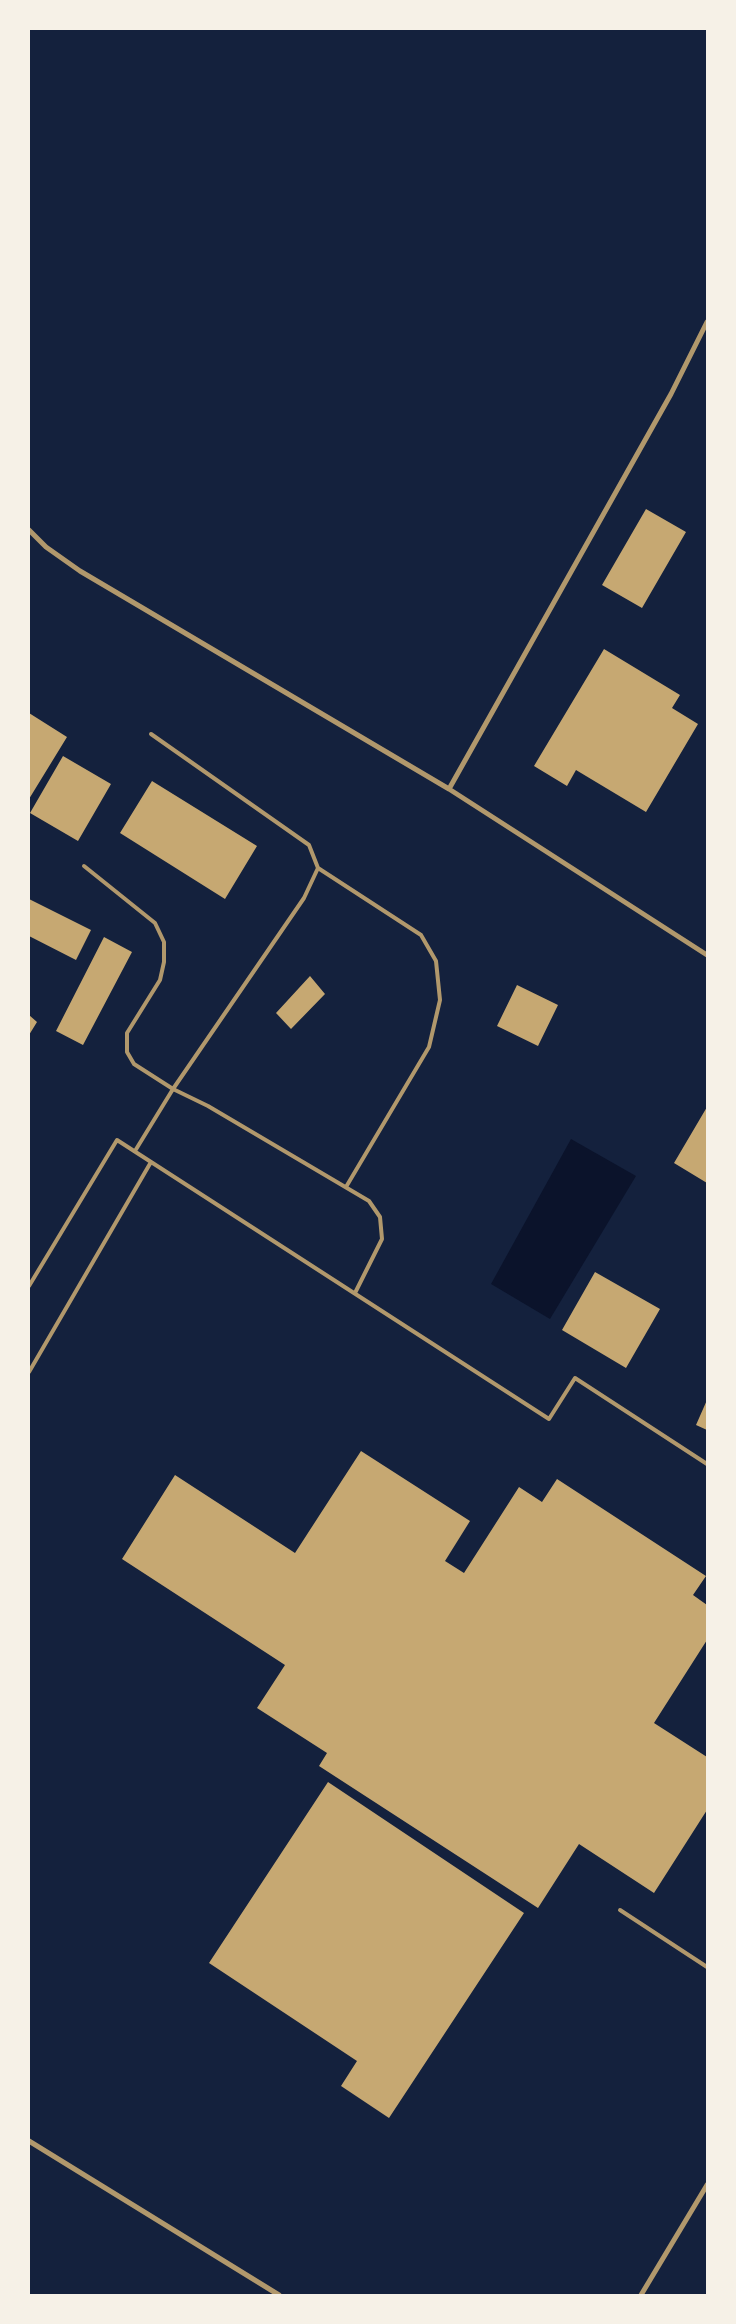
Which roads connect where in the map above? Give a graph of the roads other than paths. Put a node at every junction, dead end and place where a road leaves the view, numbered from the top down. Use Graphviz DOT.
graph roads {
  1 [pos="707,322"];
  2 [pos="29,530"];
  3 [pos="151,734"];
  4 [pos="449,789"];
  5 [pos="84,866"];
  6 [pos="318,868"];
  7 [pos="707,955"];
  8 [pos="173,1088"];
  9 [pos="135,1151"];
  10 [pos="152,1162"];
  11 [pos="346,1187"];
  12 [pos="29,1286"];
  13 [pos="355,1293"];
  14 [pos="29,1372"];
  15 [pos="707,1464"];
  16 [pos="620,1910"];
  17 [pos="707,1967"];
  18 [pos="29,2141"];
  19 [pos="707,2185"];
  20 [pos="279,2295"];
  21 [pos="641,2295"];
  1 -- 4 [label="street"];
  2 -- 4 [label="street"];
  3 -- 6 [label="lane"];
  4 -- 7 [label="street"];
  5 -- 8 [label="lane"];
  6 -- 8 [label="lane"];
  6 -- 11 [label="lane"];
  8 -- 9 [label="lane"];
  8 -- 11 [label="lane"];
  9 -- 10 [label="lane"];
  9 -- 12 [label="lane"];
  10 -- 13 [label="lane"];
  10 -- 14 [label="lane"];
  11 -- 13 [label="lane"];
  13 -- 15 [label="lane"];
  16 -- 17 [label="lane"];
  18 -- 20 [label="street"];
  19 -- 21 [label="street"];
}
